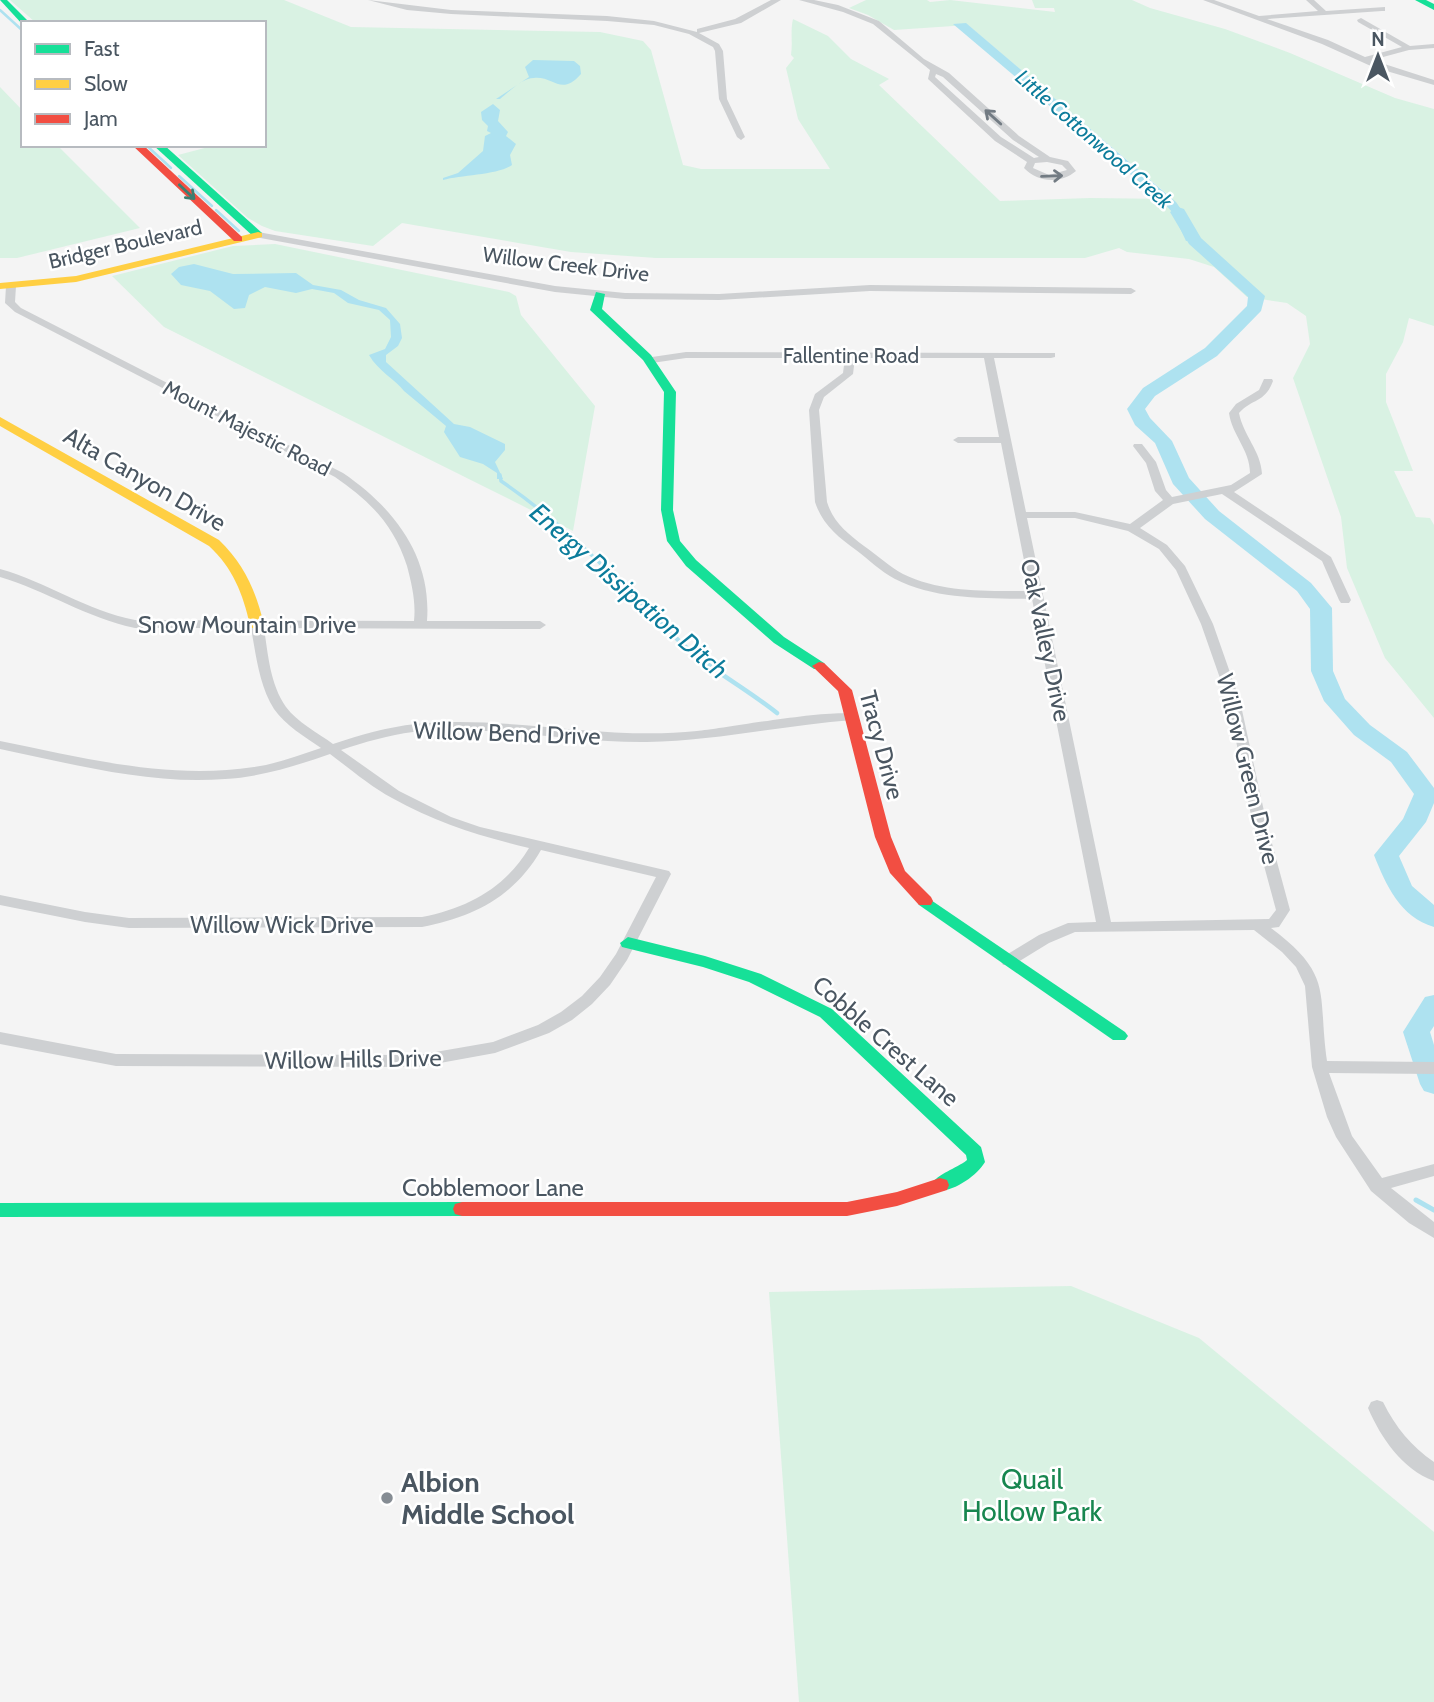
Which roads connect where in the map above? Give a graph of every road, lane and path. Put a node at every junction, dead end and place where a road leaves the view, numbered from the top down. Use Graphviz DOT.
graph roads {
  1 [pos="2,0"];
  2 [pos="372,0"];
  3 [pos="777,0"];
  4 [pos="803,0"];
  5 [pos="1207,0"];
  6 [pos="1310,0"];
  7 [pos="1364,0"];
  8 [pos="1419,0"];
  9 [pos="1434,7"];
  10 [pos="1324,13"];
  11 [pos="0,17"];
  12 [pos="1258,18"];
  13 [pos="1361,20"];
  14 [pos="24,21"];
  15 [pos="700,31"];
  16 [pos="21,37"];
  17 [pos="1434,46"];
  18 [pos="1409,48"];
  19 [pos="1364,60"];
  20 [pos="933,71"];
  21 [pos="1434,83"];
  22 [pos="741,137"];
  23 [pos="139,147"];
  24 [pos="160,147"];
  25 [pos="1047,159"];
  26 [pos="1032,161"];
  27 [pos="258,235"];
  28 [pos="238,239"];
  29 [pos="6,286"];
  30 [pos="1131,291"];
  31 [pos="600,294"];
  32 [pos="850,355"];
  33 [pos="988,355"];
  34 [pos="1051,355"];
  35 [pos="652,360"];
  36 [pos="1268,381"];
  37 [pos="0,421"];
  38 [pos="958,440"];
  39 [pos="1006,440"];
  40 [pos="1138,446"];
  41 [pos="1224,490"];
  42 [pos="1173,500"];
  43 [pos="1021,515"];
  44 [pos="1132,528"];
  45 [pos="0,573"];
  46 [pos="1037,595"];
  47 [pos="1345,600"];
  48 [pos="257,625"];
  49 [pos="420,625"];
  50 [pos="540,625"];
  51 [pos="853,716"];
  52 [pos="0,745"];
  53 [pos="332,750"];
  54 [pos="537,846"];
  55 [pos="664,874"];
  56 [pos="0,900"];
  57 [pos="1104,925"];
  58 [pos="1257,925"];
  59 [pos="628,943"];
  60 [pos="1008,961"];
  61 [pos="1119,1036"];
  62 [pos="0,1038"];
  63 [pos="1320,1067"];
  64 [pos="1434,1068"];
  65 [pos="976,1162"];
  66 [pos="1434,1170"];
  67 [pos="1377,1186"];
  68 [pos="0,1210"];
  69 [pos="1434,1231"];
  70 [pos="1377,1408"];
  71 [pos="1434,1473"];
  1 -- 14 [label="street"];
  2 -- 15 [label="street"];
  3 -- 15 [label="street"];
  4 -- 20 [label="street"];
  5 -- 12 [label="street"];
  6 -- 10 [label="street"];
  7 -- 10 [label="street"];
  8 -- 9 [label="street"];
  10 -- 12 [label="street"];
  11 -- 16 [label="street"];
  12 -- 19 [label="street"];
  13 -- 18 [label="street"];
  15 -- 22 [label="street"];
  17 -- 18 [label="street"];
  18 -- 19 [label="street"];
  19 -- 21 [label="street"];
  25 -- 20 [label="street, one-way"];
  20 -- 26 [label="street"];
  23 -- 28 [label="street, one-way"];
  24 -- 27 [label="street"];
  25 -- 26 [label="street"];
  26 -- 25 [label="street, one-way"];
  27 -- 28 [label="street, Bridger Boulevard"];
  27 -- 31 [label="street, Willow Creek Drive"];
  28 -- 29 [label="street, Bridger Boulevard"];
  29 -- 49 [label="street, Mount Majestic Road"];
  30 -- 31 [label="street, Willow Creek Drive"];
  31 -- 35 [label="street, Tracy Drive"];
  32 -- 33 [label="street, Fallentine Road"];
  32 -- 35 [label="street, Fallentine Road"];
  32 -- 46 [label="street"];
  33 -- 34 [label="street, Fallentine Road"];
  33 -- 39 [label="street, Oak Valley Drive"];
  35 -- 51 [label="street, Tracy Drive"];
  36 -- 41 [label="street"];
  37 -- 48 [label="street, Alta Canyon Drive"];
  38 -- 39 [label="street"];
  39 -- 43 [label="street, Oak Valley Drive"];
  40 -- 42 [label="street"];
  41 -- 42 [label="street"];
  41 -- 47 [label="street"];
  42 -- 44 [label="street"];
  43 -- 44 [label="street, Willow Green Drive"];
  43 -- 46 [label="street, Oak Valley Drive"];
  44 -- 58 [label="street, Willow Green Drive"];
  45 -- 48 [label="street, Snow Mountain Drive"];
  46 -- 57 [label="street, Oak Valley Drive"];
  48 -- 49 [label="street, Snow Mountain Drive"];
  48 -- 53 [label="street, Alta Canyon Drive"];
  49 -- 50 [label="street, Snow Mountain Drive"];
  51 -- 53 [label="street, Willow Bend Drive"];
  51 -- 60 [label="street, Tracy Drive"];
  52 -- 53 [label="street, Willow Bend Drive"];
  53 -- 54 [label="street, Alta Canyon Drive"];
  54 -- 55 [label="street, Alta Canyon Drive"];
  54 -- 56 [label="street, Willow Wick Drive"];
  55 -- 59 [label="street, Willow Hills Drive"];
  57 -- 58 [label="street"];
  57 -- 60 [label="street"];
  58 -- 63 [label="street"];
  59 -- 62 [label="street, Willow Hills Drive"];
  59 -- 65 [label="street, Cobble Crest Lane"];
  60 -- 61 [label="street, Tracy Drive"];
  63 -- 64 [label="street"];
  63 -- 67 [label="street"];
  65 -- 68 [label="street, Cobblemoor Lane"];
  66 -- 67 [label="street"];
  67 -- 69 [label="street"];
  70 -- 71 [label="street"];
}
